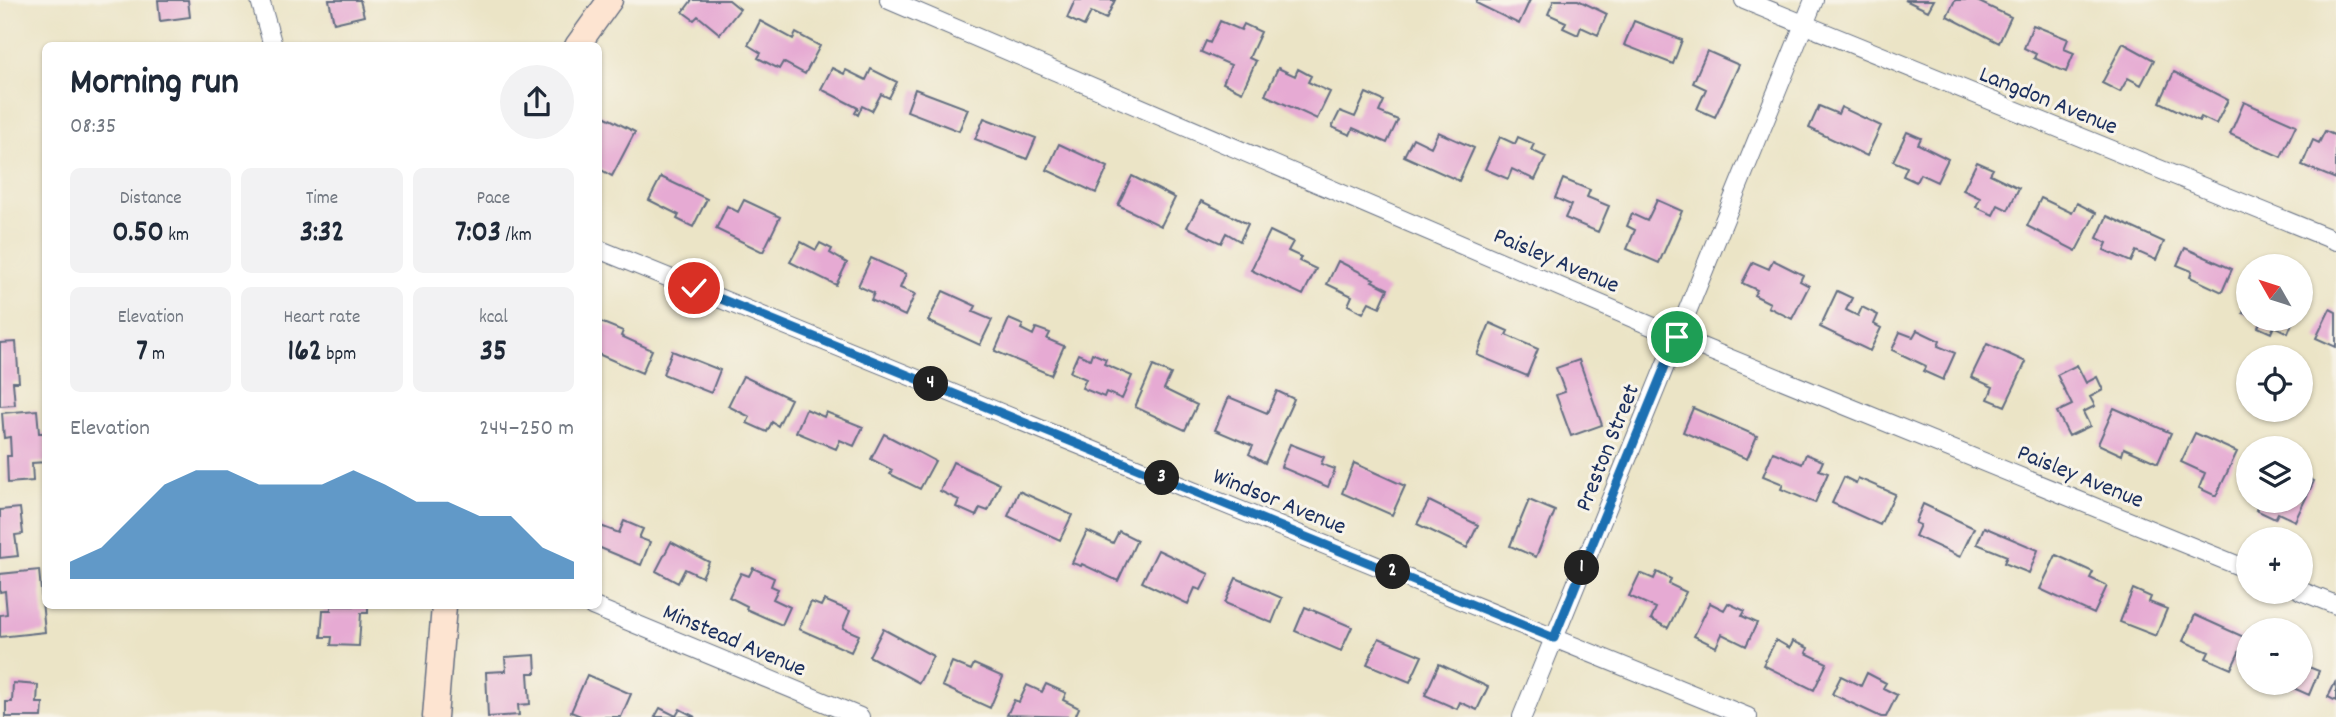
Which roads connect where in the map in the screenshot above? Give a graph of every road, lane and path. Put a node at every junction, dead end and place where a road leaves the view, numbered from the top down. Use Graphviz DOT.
graph roads {
  1 [pos="260,0"];
  2 [pos="610,0"];
  3 [pos="889,0"];
  4 [pos="1744,0"];
  5 [pos="1814,0"];
  6 [pos="1803,25"];
  7 [pos="272,42"];
  8 [pos="580,42"];
  9 [pos="2336,241"];
  10 [pos="602,251"];
  11 [pos="1677,337"];
  12 [pos="2236,565"];
  13 [pos="2313,596"];
  14 [pos="2336,605"];
  15 [pos="444,609"];
  16 [pos="599,609"];
  17 [pos="1554,638"];
  18 [pos="435,717"];
  19 [pos="860,717"];
  20 [pos="1522,717"];
  21 [pos="1748,717"];
  1 -- 7 [label="street"];
  2 -- 8 [label="street"];
  3 -- 11 [label="street, Paisley Avenue"];
  4 -- 6 [label="street, Langdon Avenue"];
  5 -- 6 [label="street, Preston Street"];
  6 -- 9 [label="street, Langdon Avenue"];
  6 -- 11 [label="street, Preston Street"];
  10 -- 17 [label="street, Windsor Avenue"];
  11 -- 12 [label="street, Paisley Avenue"];
  11 -- 17 [label="street, Preston Street"];
  13 -- 14 [label="street"];
  15 -- 18 [label="street"];
  16 -- 19 [label="street, Minstead Avenue"];
  17 -- 20 [label="street, Preston Street"];
  17 -- 21 [label="street, Windsor Avenue"];
}
